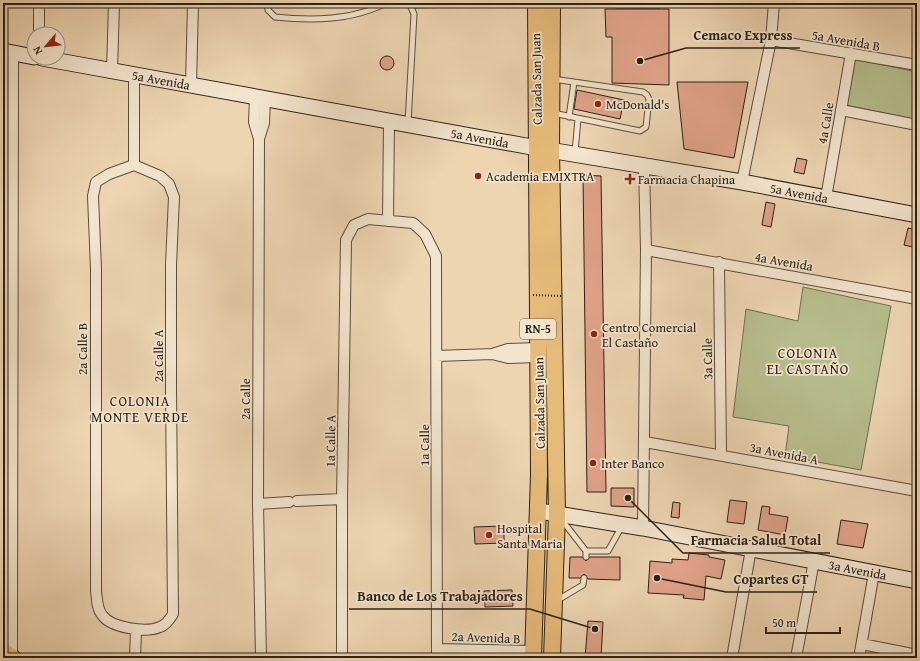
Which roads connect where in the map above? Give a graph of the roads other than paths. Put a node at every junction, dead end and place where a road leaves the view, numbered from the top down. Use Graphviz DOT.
graph roads {
  1 [pos="39,3"];
  2 [pos="114,3"];
  3 [pos="193,3"];
  4 [pos="267,3"];
  5 [pos="386,3"];
  6 [pos="536,3"];
  7 [pos="552,3"];
  8 [pos="774,3"];
  9 [pos="408,4"];
  10 [pos="39,26"];
  11 [pos="771,40"];
  12 [pos="8,53"];
  13 [pos="851,53"];
  14 [pos="26,56"];
  15 [pos="66,62"];
  16 [pos="917,65"];
  17 [pos="112,71"];
  18 [pos="134,74"];
  19 [pos="552,79"];
  20 [pos="574,82"];
  21 [pos="191,85"];
  22 [pos="260,98"];
  23 [pos="841,110"];
  24 [pos="552,113"];
  25 [pos="568,117"];
  26 [pos="578,119"];
  27 [pos="389,121"];
  28 [pos="408,124"];
  29 [pos="917,125"];
  30 [pos="544,148"];
  31 [pos="575,153"];
  32 [pos="134,165"];
  33 [pos="644,165"];
  34 [pos="742,182"];
  35 [pos="826,198"];
  36 [pos="917,215"];
  37 [pos="388,221"];
  38 [pos="646,250"];
  39 [pos="719,262"];
  40 [pos="917,299"];
  41 [pos="538,352"];
  42 [pos="437,356"];
  43 [pos="645,442"];
  44 [pos="721,454"];
  45 [pos="917,491"];
  46 [pos="342,499"];
  47 [pos="258,504"];
  48 [pos="539,511"];
  49 [pos="557,514"];
  50 [pos="623,525"];
  51 [pos="643,528"];
  52 [pos="751,549"];
  53 [pos="814,561"];
  54 [pos="874,573"];
  55 [pos="584,578"];
  56 [pos="917,581"];
  57 [pos="554,602"];
  58 [pos="136,630"];
  59 [pos="862,644"];
  60 [pos="437,653"];
  61 [pos="534,655"];
  62 [pos="917,655"];
  63 [pos="10,656"];
  64 [pos="135,658"];
  65 [pos="261,658"];
  66 [pos="342,658"];
  67 [pos="552,658"];
  68 [pos="732,658"];
  69 [pos="796,658"];
  70 [pos="859,658"];
  1 -- 10 [label="street"];
  2 -- 17 [label="street"];
  3 -- 21 [label="street"];
  4 -- 5 [label="lane"];
  6 -- 9 [label="lane"];
  6 -- 30 [label="main road, Calzada San Juan / RN-5"];
  7 -- 19 [label="main road, Calzada San Juan / RN-5"];
  8 -- 11 [label="street"];
  9 -- 28 [label="lane"];
  11 -- 13 [label="street, 5a Avenida B"];
  11 -- 34 [label="street"];
  12 -- 14 [label="main road"];
  12 -- 63 [label="street"];
  13 -- 16 [label="street, 5a Avenida B"];
  13 -- 23 [label="street, 4a Calle"];
  15 -- 17 [label="main road, 5a Avenida"];
  17 -- 18 [label="main road, 5a Avenida"];
  18 -- 21 [label="main road, 5a Avenida"];
  18 -- 32 [label="street"];
  19 -- 20 [label="lane"];
  19 -- 24 [label="main road, Calzada San Juan / RN-5"];
  20 -- 25 [label="lane"];
  20 -- 26 [label="lane"];
  21 -- 22 [label="main road, 5a Avenida"];
  22 -- 27 [label="main road, 5a Avenida"];
  22 -- 47 [label="street, 2a Calle"];
  23 -- 29 [label="street"];
  23 -- 35 [label="street, 4a Calle"];
  24 -- 25 [label="lane"];
  24 -- 30 [label="main road, Calzada San Juan / RN-5"];
  25 -- 26 [label="lane"];
  26 -- 31 [label="lane"];
  27 -- 28 [label="main road, 5a Avenida"];
  27 -- 37 [label="street"];
  28 -- 30 [label="main road, 5a Avenida"];
  30 -- 31 [label="main road, 5a Avenida"];
  30 -- 41 [label="main road, Calzada San Juan / RN-5"];
  30 -- 49 [label="main road, Calzada San Juan / RN-5"];
  31 -- 33 [label="main road, 5a Avenida"];
  32 -- 58 [label="street, 2a Calle B"];
  32 -- 58 [label="street, 2a Calle A"];
  33 -- 34 [label="main road, 5a Avenida"];
  33 -- 38 [label="street"];
  34 -- 35 [label="main road, 5a Avenida"];
  35 -- 36 [label="main road, 5a Avenida"];
  37 -- 42 [label="street, 1a Calle"];
  37 -- 46 [label="street, 1a Calle A"];
  38 -- 39 [label="street, 4a Avenida"];
  38 -- 43 [label="street"];
  39 -- 40 [label="street, 4a Avenida"];
  39 -- 44 [label="street, 3a Calle"];
  41 -- 42 [label="street"];
  41 -- 48 [label="main road, Calzada San Juan / RN-5"];
  42 -- 60 [label="street, 1a Calle"];
  43 -- 44 [label="street, 3a Avenida A"];
  43 -- 51 [label="street"];
  44 -- 45 [label="street, 3a Avenida A"];
  46 -- 47 [label="street"];
  46 -- 66 [label="street, 1a Calle A"];
  47 -- 65 [label="street, 2a Calle"];
  48 -- 49 [label="main road, 3a Avenida"];
  48 -- 61 [label="main road, Calzada San Juan / RN-5"];
  49 -- 50 [label="main road, 3a Avenida"];
  49 -- 50 [label="lane"];
  49 -- 57 [label="main road, Calzada San Juan / RN-5"];
  50 -- 51 [label="main road, 3a Avenida"];
  51 -- 52 [label="main road, 3a Avenida"];
  52 -- 53 [label="main road, 3a Avenida"];
  52 -- 68 [label="street"];
  53 -- 54 [label="main road, 3a Avenida"];
  53 -- 69 [label="street"];
  54 -- 56 [label="main road, 3a Avenida"];
  54 -- 59 [label="street"];
  55 -- 57 [label="lane"];
  57 -- 67 [label="main road, Calzada San Juan / RN-5"];
  58 -- 64 [label="street"];
  59 -- 62 [label="street"];
  59 -- 70 [label="street"];
  60 -- 61 [label="street, 2a Avenida B"];
}
